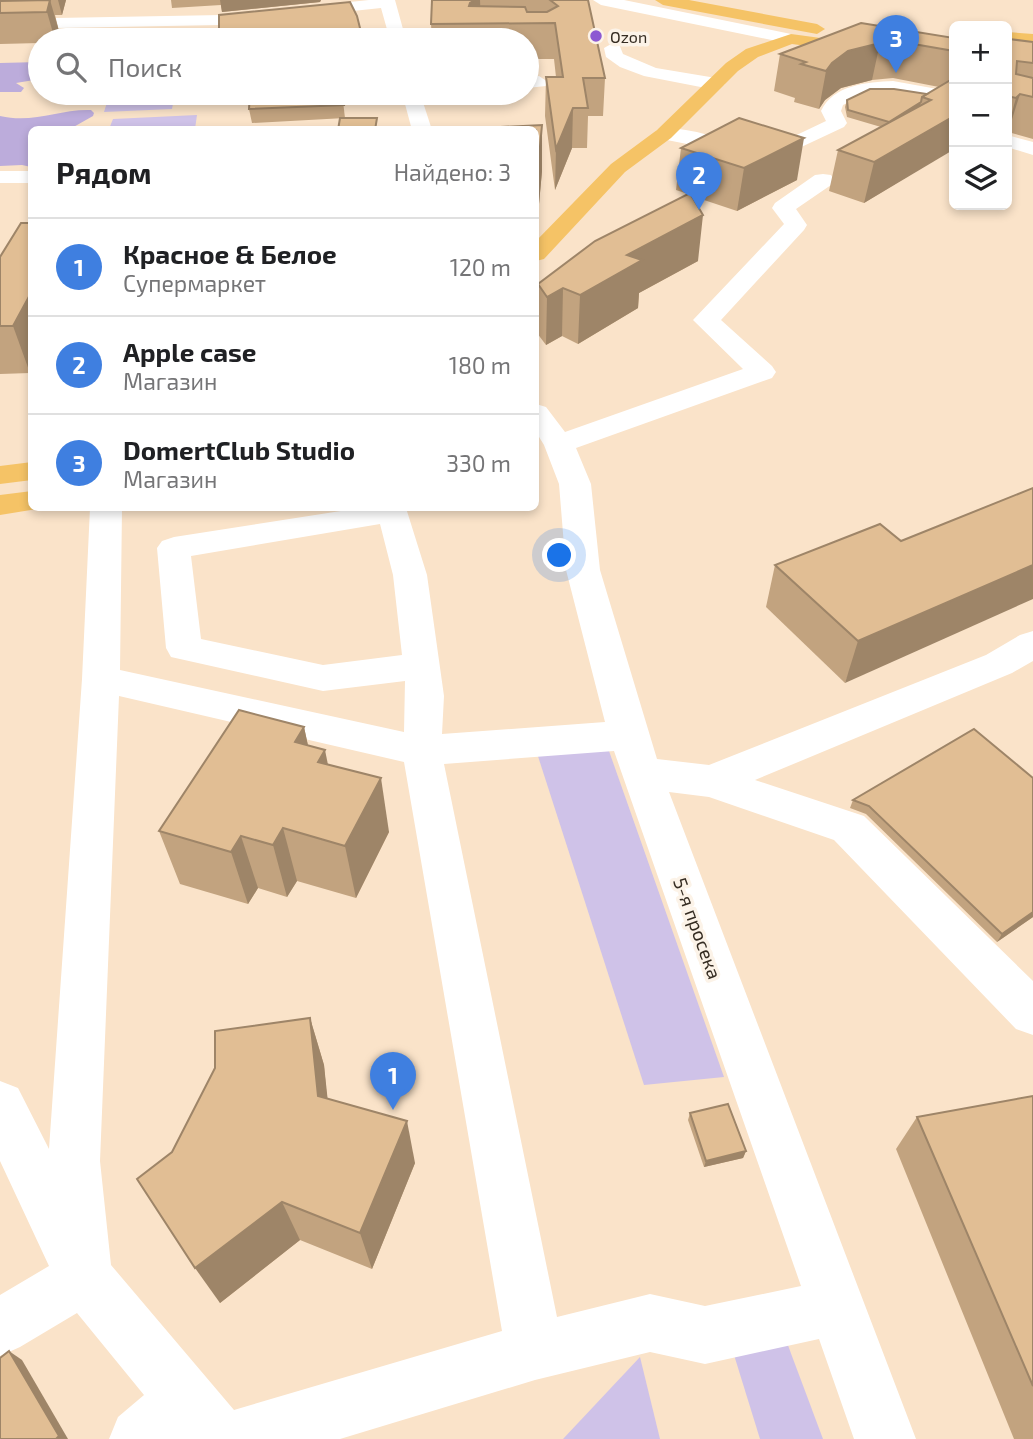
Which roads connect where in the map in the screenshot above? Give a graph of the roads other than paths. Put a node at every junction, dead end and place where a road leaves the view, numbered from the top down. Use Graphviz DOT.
graph roads {
  1 [pos="122,0"];
  2 [pos="601,0"];
  3 [pos="663,0"];
  4 [pos="722,0"];
  5 [pos="387,2"];
  6 [pos="222,20"];
  7 [pos="831,20"];
  8 [pos="115,22"];
  9 [pos="0,24"];
  10 [pos="220,28"];
  11 [pos="395,28"];
  12 [pos="1012,37"];
  13 [pos="791,39"];
  14 [pos="1033,39"];
  15 [pos="949,45"];
  16 [pos="613,48"];
  17 [pos="1012,49"];
  18 [pos="1033,51"];
  19 [pos="902,55"];
  20 [pos="949,60"];
  21 [pos="716,83"];
  22 [pos="893,87"];
  23 [pos="949,97"];
  24 [pos="949,101"];
  25 [pos="414,105"];
  26 [pos="924,117"];
  27 [pos="420,126"];
  28 [pos="664,134"];
  29 [pos="1012,143"];
  30 [pos="1033,149"];
  31 [pos="762,159"];
  32 [pos="0,177"];
  33 [pos="28,177"];
  34 [pos="539,251"];
  35 [pos="543,276"];
  36 [pos="547,428"];
  37 [pos="28,472"];
  38 [pos="0,475"];
  39 [pos="28,501"];
  40 [pos="0,505"];
  41 [pos="106,511"];
  42 [pos="1033,644"];
  43 [pos="422,666"];
  44 [pos="101,679"];
  45 [pos="422,751"];
  46 [pos="635,754"];
  47 [pos="711,781"];
  48 [pos="1033,1013"];
  49 [pos="0,1106"];
  50 [pos="84,1277"];
  51 [pos="835,1307"];
  52 [pos="0,1327"];
  53 [pos="535,1351"];
  54 [pos="202,1419"];
  55 [pos="139,1439"];
  56 [pos="238,1439"];
  57 [pos="885,1439"];
  1 -- 8 [label="street"];
  2 -- 13 [label="street"];
  3 -- 15 [label="main road"];
  4 -- 7 [label="main road"];
  5 -- 6 [label="street"];
  5 -- 11 [label="street"];
  6 -- 8 [label="street"];
  6 -- 10 [label="street"];
  8 -- 9 [label="street"];
  12 -- 14 [label="main road"];
  13 -- 19 [label="main road"];
  13 -- 21 [label="main road"];
  16 -- 21 [label="street"];
  17 -- 18 [label="main road"];
  19 -- 20 [label="main road"];
  19 -- 22 [label="street"];
  21 -- 28 [label="main road"];
  22 -- 23 [label="street"];
  22 -- 31 [label="street"];
  24 -- 26 [label="street"];
  25 -- 27 [label="street"];
  28 -- 31 [label="street"];
  28 -- 34 [label="main road"];
  28 -- 35 [label="main road"];
  29 -- 30 [label="street"];
  31 -- 36 [label="street"];
  32 -- 33 [label="street"];
  36 -- 46 [label="street, 5-я просека"];
  37 -- 38 [label="main road"];
  39 -- 40 [label="main road"];
  41 -- 44 [label="street"];
  42 -- 47 [label="street"];
  43 -- 43 [label="street"];
  43 -- 45 [label="street"];
  44 -- 45 [label="street"];
  44 -- 50 [label="street"];
  45 -- 46 [label="street"];
  45 -- 53 [label="street"];
  46 -- 47 [label="street"];
  46 -- 51 [label="street, 5-я просека"];
  47 -- 48 [label="street"];
  49 -- 50 [label="street"];
  50 -- 52 [label="street"];
  50 -- 54 [label="street"];
  51 -- 53 [label="street"];
  51 -- 57 [label="street, 5-я просека"];
  53 -- 56 [label="street"];
  54 -- 55 [label="street"];
}
